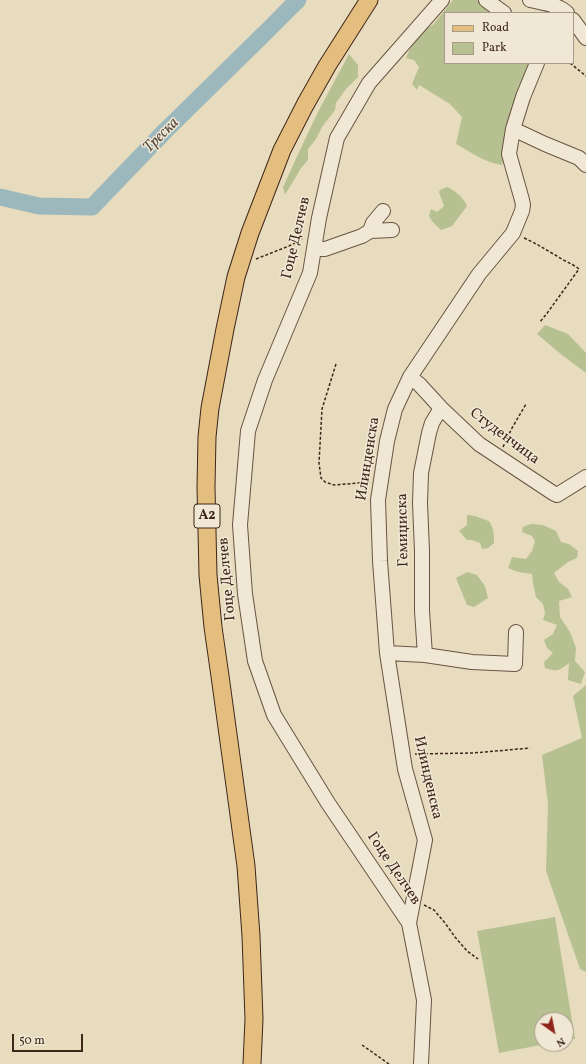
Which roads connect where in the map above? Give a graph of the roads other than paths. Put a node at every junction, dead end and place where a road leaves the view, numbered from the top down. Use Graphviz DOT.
graph roads {
  1 [pos="369,0"];
  2 [pos="442,0"];
  3 [pos="486,0"];
  4 [pos="530,0"];
  5 [pos="503,12"];
  6 [pos="566,12"];
  7 [pos="574,21"];
  8 [pos="586,38"];
  9 [pos="537,64"];
  10 [pos="513,128"];
  11 [pos="586,165"];
  12 [pos="383,210"];
  13 [pos="392,230"];
  14 [pos="370,231"];
  15 [pos="314,250"];
  16 [pos="410,377"];
  17 [pos="441,408"];
  18 [pos="586,477"];
  19 [pos="516,632"];
  20 [pos="387,653"];
  21 [pos="425,655"];
  22 [pos="409,923"];
  23 [pos="252,1064"];
  24 [pos="421,1064"];
  1 -- 23 [label="main road, A2"];
  2 -- 15 [label="street, Гоце Делчев"];
  3 -- 5 [label="street"];
  4 -- 6 [label="street"];
  7 -- 8 [label="street"];
  9 -- 10 [label="street, Илинденска"];
  10 -- 11 [label="street"];
  10 -- 16 [label="street, Илинденска"];
  12 -- 14 [label="street"];
  13 -- 14 [label="street"];
  14 -- 15 [label="street"];
  15 -- 22 [label="street, Гоце Делчев"];
  16 -- 17 [label="street, Студенчица"];
  16 -- 20 [label="street, Илинденска"];
  17 -- 18 [label="street, Студенчица"];
  17 -- 21 [label="street, Гемиџиска"];
  19 -- 21 [label="street"];
  20 -- 21 [label="street"];
  20 -- 22 [label="street, Илинденска"];
  22 -- 24 [label="street, Гоце Делчев"];
}
